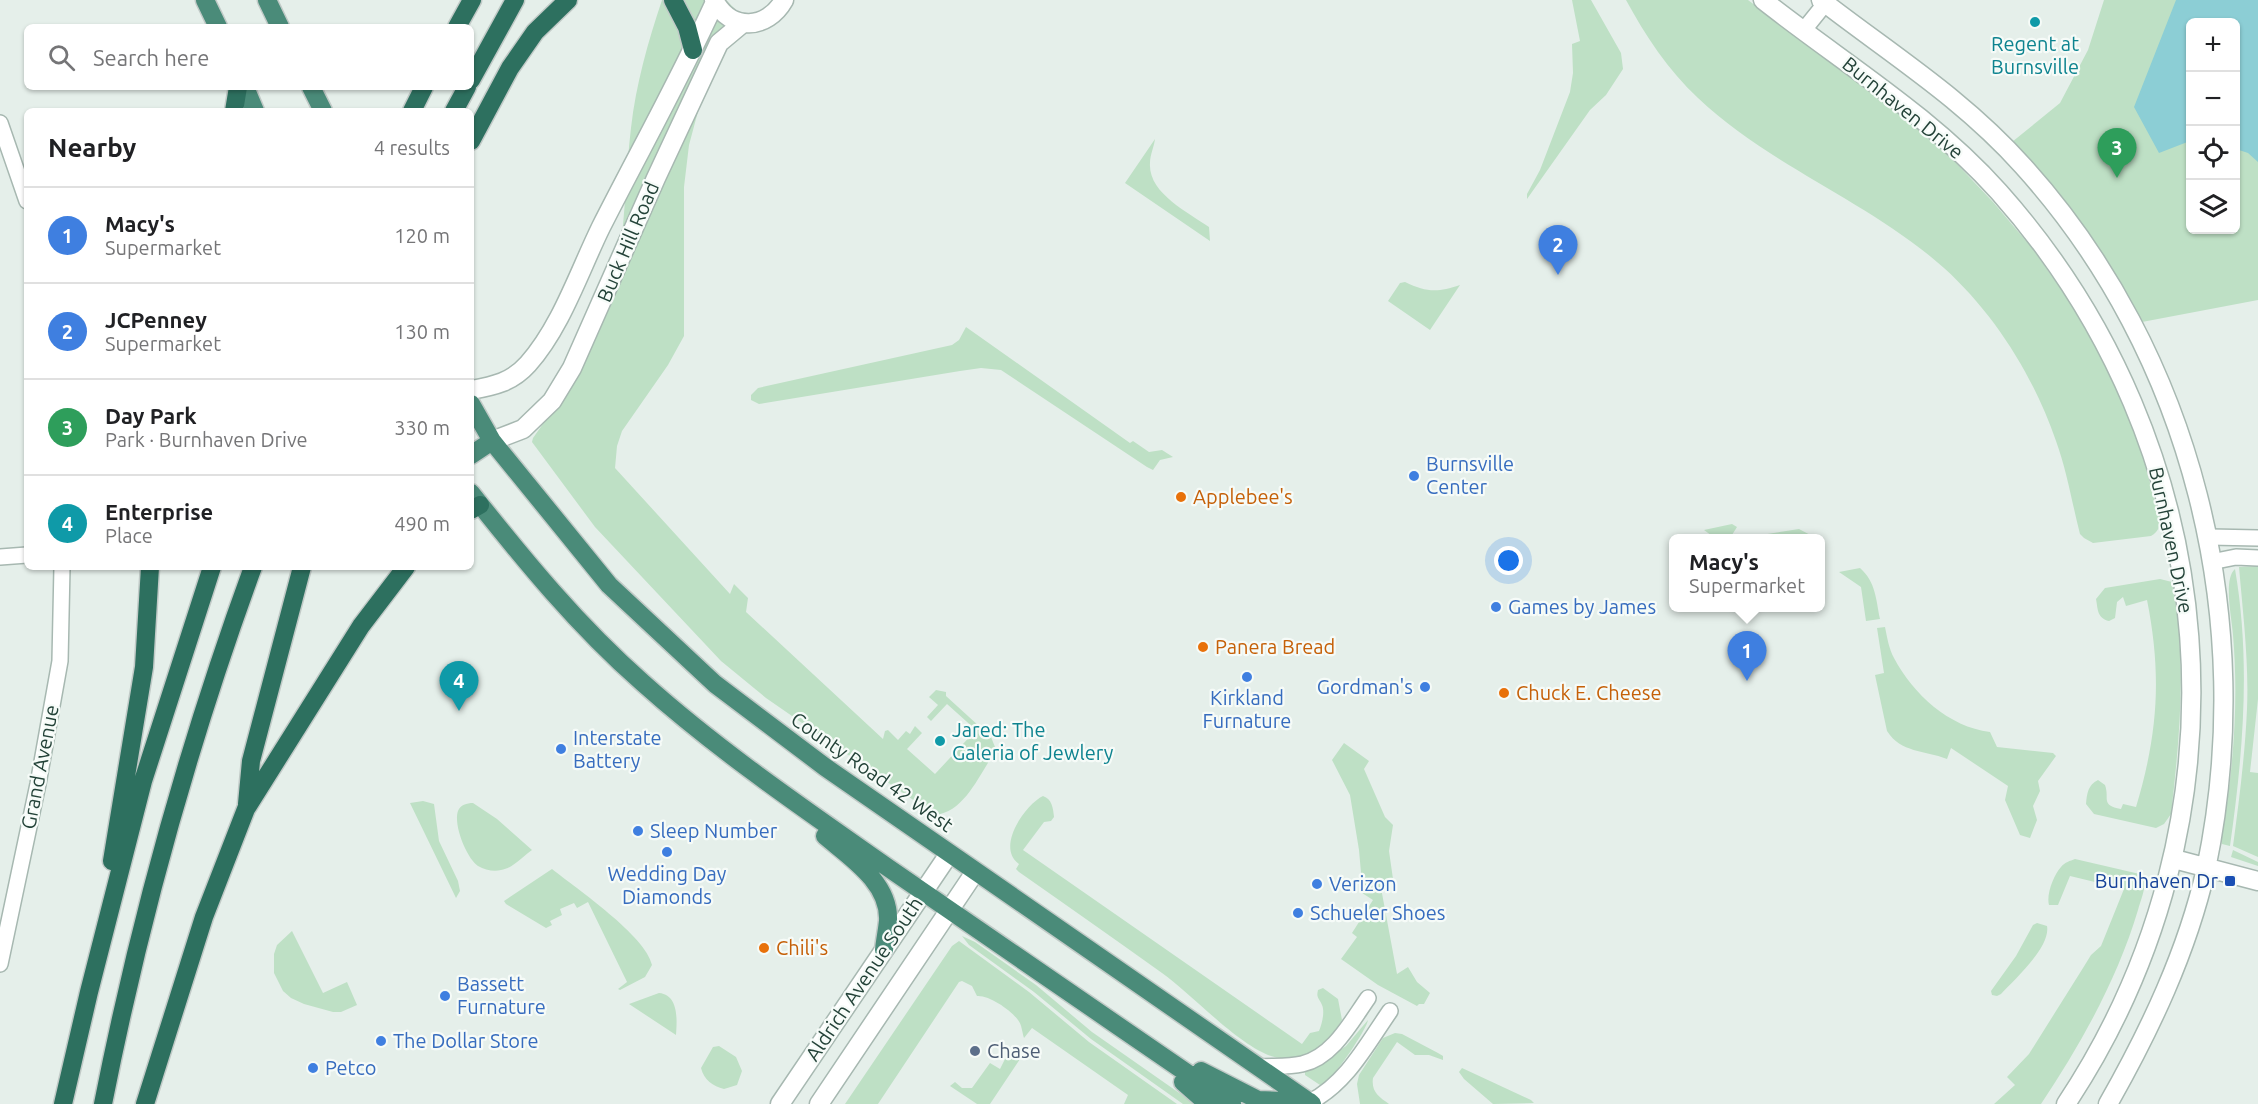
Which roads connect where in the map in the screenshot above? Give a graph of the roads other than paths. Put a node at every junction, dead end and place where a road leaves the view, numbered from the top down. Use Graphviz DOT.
graph roads {
  1 [pos="205,0"];
  2 [pos="267,0"];
  3 [pos="472,0"];
  4 [pos="515,0"];
  5 [pos="568,0"];
  6 [pos="673,0"];
  7 [pos="784,0"];
  8 [pos="1763,0"];
  9 [pos="714,1"];
  10 [pos="1825,1"];
  11 [pos="743,23"];
  12 [pos="217,24"];
  13 [pos="279,24"];
  14 [pos="459,24"];
  15 [pos="1803,31"];
  16 [pos="693,50"];
  17 [pos="474,75"];
  18 [pos="238,90"];
  19 [pos="246,90"];
  20 [pos="312,90"];
  21 [pos="422,90"];
  22 [pos="465,90"];
  23 [pos="234,108"];
  24 [pos="254,108"];
  25 [pos="322,108"];
  26 [pos="413,108"];
  27 [pos="456,108"];
  28 [pos="0,123"];
  29 [pos="474,135"];
  30 [pos="6,164"];
  31 [pos="24,196"];
  32 [pos="474,389"];
  33 [pos="474,409"];
  34 [pos="492,441"];
  35 [pos="474,453"];
  36 [pos="474,503"];
  37 [pos="2210,537"];
  38 [pos="2258,538"];
  39 [pos="24,555"];
  40 [pos="0,557"];
  41 [pos="2258,558"];
  42 [pos="2216,561"];
  43 [pos="62,570"];
  44 [pos="141,570"];
  45 [pos="150,570"];
  46 [pos="211,570"];
  47 [pos="252,570"];
  48 [pos="301,570"];
  49 [pos="404,570"];
  50 [pos="147,628"];
  51 [pos="726,751"];
  52 [pos="246,808"];
  53 [pos="949,854"];
  54 [pos="2174,858"];
  55 [pos="2207,867"];
  56 [pos="975,872"];
  57 [pos="2258,881"];
  58 [pos="923,892"];
  59 [pos="950,910"];
  60 [pos="884,950"];
  61 [pos="0,964"];
  62 [pos="89,992"];
  63 [pos="1368,998"];
  64 [pos="1390,1011"];
  65 [pos="1131,1034"];
  66 [pos="1259,1067"];
  67 [pos="1311,1103"];
  68 [pos="63,1104"];
  69 [pos="103,1104"];
  70 [pos="145,1104"];
  71 [pos="780,1104"];
  72 [pos="819,1104"];
  73 [pos="1208,1104"];
  74 [pos="1232,1104"];
  75 [pos="2066,1104"];
  76 [pos="2108,1104"];
  1 -- 12 [label="highway"];
  2 -- 13 [label="highway"];
  3 -- 14 [label="highway"];
  4 -- 17 [label="highway"];
  5 -- 29 [label="highway"];
  6 -- 16 [label="highway"];
  7 -- 11 [label="street"];
  8 -- 15 [label="street, Burnhaven Drive"];
  9 -- 11 [label="street"];
  9 -- 16 [label="street, Buck Hill Road"];
  10 -- 15 [label="street"];
  10 -- 37 [label="street, Burnhaven Drive"];
  11 -- 34 [label="street, Buck Hill Road"];
  15 -- 54 [label="street, Burnhaven Drive"];
  16 -- 32 [label="street, Buck Hill Road"];
  18 -- 23 [label="highway"];
  19 -- 24 [label="highway"];
  20 -- 25 [label="highway"];
  21 -- 26 [label="highway"];
  22 -- 27 [label="highway"];
  28 -- 30 [label="street"];
  30 -- 31 [label="street"];
  33 -- 34 [label="highway, County Road 42 West"];
  34 -- 35 [label="highway"];
  34 -- 53 [label="highway, County Road 42 West"];
  36 -- 51 [label="highway"];
  37 -- 38 [label="street"];
  37 -- 42 [label="street, Burnhaven Drive"];
  39 -- 40 [label="street"];
  41 -- 42 [label="street"];
  42 -- 55 [label="street, Burnhaven Drive"];
  43 -- 61 [label="street, Grand Avenue"];
  44 -- 50 [label="highway"];
  45 -- 50 [label="highway"];
  46 -- 62 [label="highway"];
  47 -- 69 [label="highway"];
  48 -- 52 [label="highway"];
  49 -- 52 [label="highway"];
  50 -- 62 [label="highway"];
  51 -- 58 [label="highway"];
  51 -- 60 [label="highway"];
  52 -- 70 [label="highway"];
  53 -- 56 [label="highway, County Road 42 West"];
  53 -- 58 [label="street, Aldrich Avenue South"];
  54 -- 55 [label="street"];
  54 -- 75 [label="street, Burnhaven Drive"];
  55 -- 57 [label="street"];
  55 -- 76 [label="street, Burnhaven Drive"];
  56 -- 59 [label="street, Aldrich Avenue South"];
  56 -- 66 [label="highway, County Road 42 West"];
  58 -- 59 [label="highway"];
  58 -- 60 [label="street, Aldrich Avenue South"];
  59 -- 65 [label="highway"];
  59 -- 72 [label="street, Aldrich Avenue South"];
  60 -- 71 [label="street, Aldrich Avenue South"];
  62 -- 68 [label="highway"];
  63 -- 66 [label="street"];
  64 -- 67 [label="street"];
  65 -- 67 [label="highway"];
  65 -- 73 [label="highway"];
  65 -- 74 [label="highway"];
  66 -- 67 [label="highway, County Road 42 West"];
}
